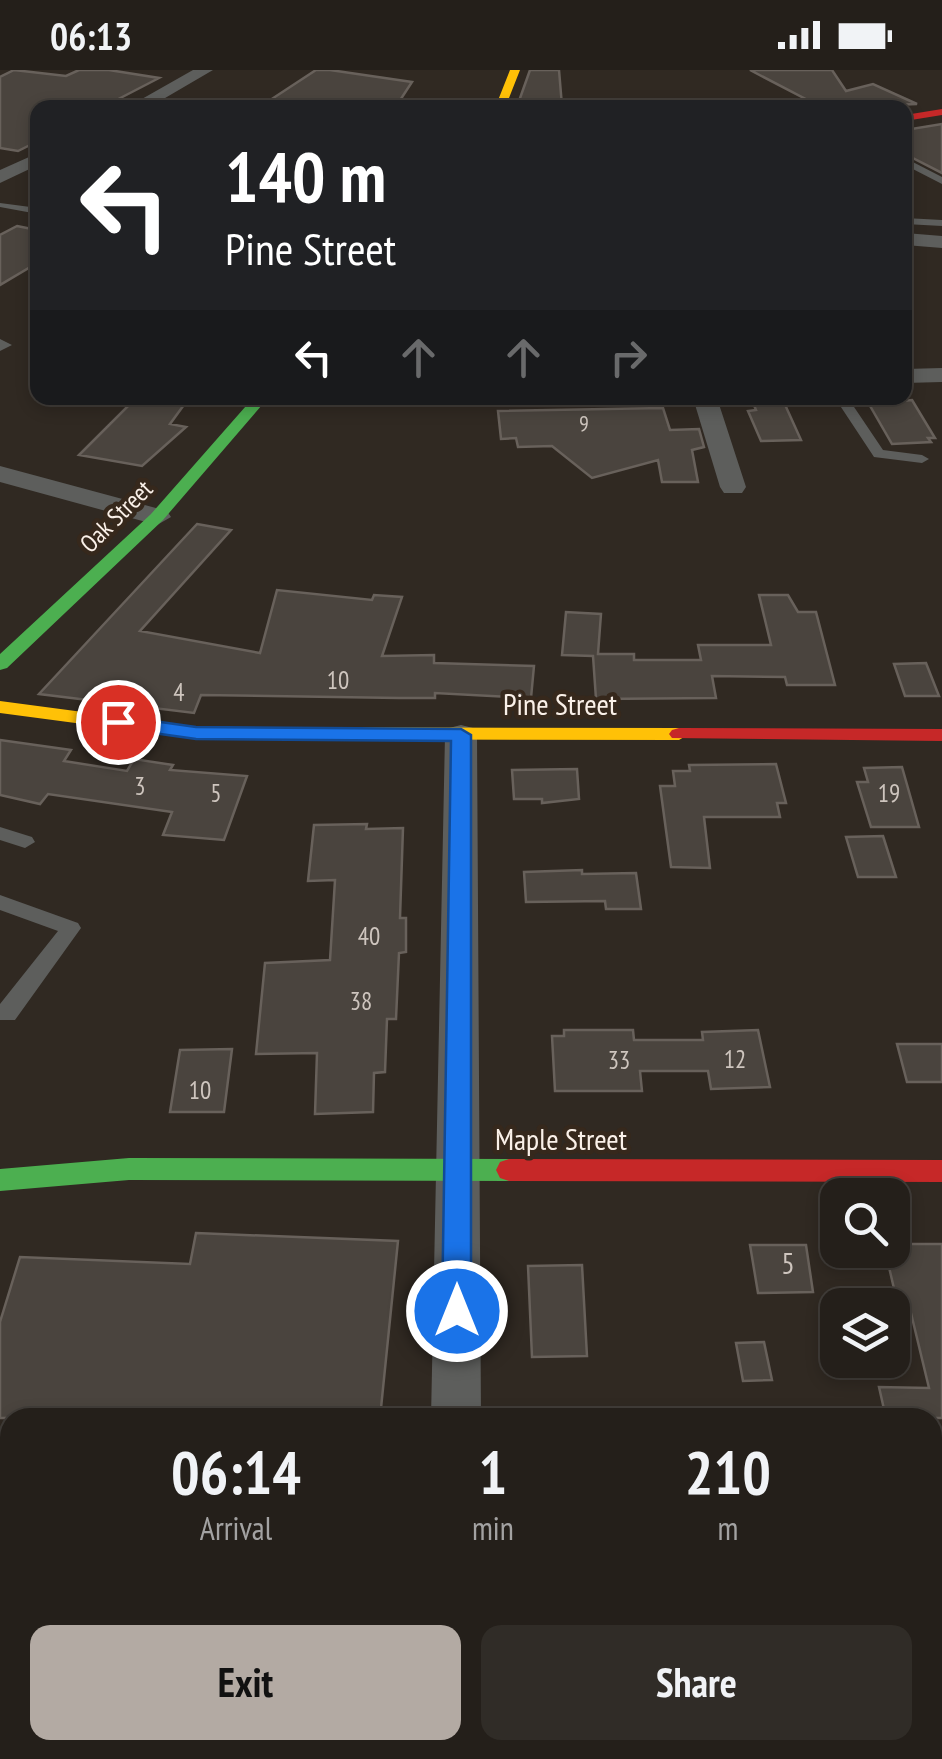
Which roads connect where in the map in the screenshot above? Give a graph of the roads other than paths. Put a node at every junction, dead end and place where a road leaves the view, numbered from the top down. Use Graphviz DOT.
graph roads {
  1 [pos="515,70"];
  2 [pos="197,71"];
  3 [pos="148,100"];
  4 [pos="503,100"];
  5 [pos="942,112"];
  6 [pos="912,117"];
  7 [pos="30,163"];
  8 [pos="912,165"];
  9 [pos="938,177"];
  10 [pos="0,180"];
  11 [pos="30,188"];
  12 [pos="3,205"];
  13 [pos="30,210"];
  14 [pos="912,221"];
  15 [pos="942,223"];
  16 [pos="912,240"];
  17 [pos="942,242"];
  18 [pos="942,375"];
  19 [pos="912,376"];
  20 [pos="254,405"];
  21 [pos="707,405"];
  22 [pos="846,405"];
  23 [pos="922,458"];
  24 [pos="0,474"];
  25 [pos="733,487"];
  26 [pos="157,517"];
  27 [pos="0,664"];
  28 [pos="0,706"];
  29 [pos="461,735"];
  30 [pos="942,735"];
  31 [pos="0,833"];
  32 [pos="25,842"];
  33 [pos="0,902"];
  34 [pos="0,1012"];
  35 [pos="458,1170"];
  36 [pos="942,1171"];
  37 [pos="0,1180"];
  38 [pos="456,1408"];
  1 -- 4 [label="street"];
  2 -- 3 [label="street"];
  5 -- 6 [label="street"];
  7 -- 10 [label="street"];
  8 -- 9 [label="lane"];
  10 -- 11 [label="street"];
  12 -- 13 [label="lane"];
  14 -- 15 [label="lane"];
  16 -- 17 [label="street"];
  18 -- 19 [label="street"];
  20 -- 26 [label="street, Oak Street"];
  21 -- 25 [label="street"];
  22 -- 23 [label="lane"];
  24 -- 26 [label="street"];
  26 -- 27 [label="street, Oak Street"];
  28 -- 29 [label="street, Pine Street"];
  29 -- 30 [label="street, Pine Street"];
  29 -- 35 [label="street"];
  31 -- 32 [label="lane"];
  33 -- 34 [label="lane"];
  35 -- 36 [label="street, Maple Street"];
  35 -- 37 [label="street, Maple Street"];
  35 -- 38 [label="street"];
}
